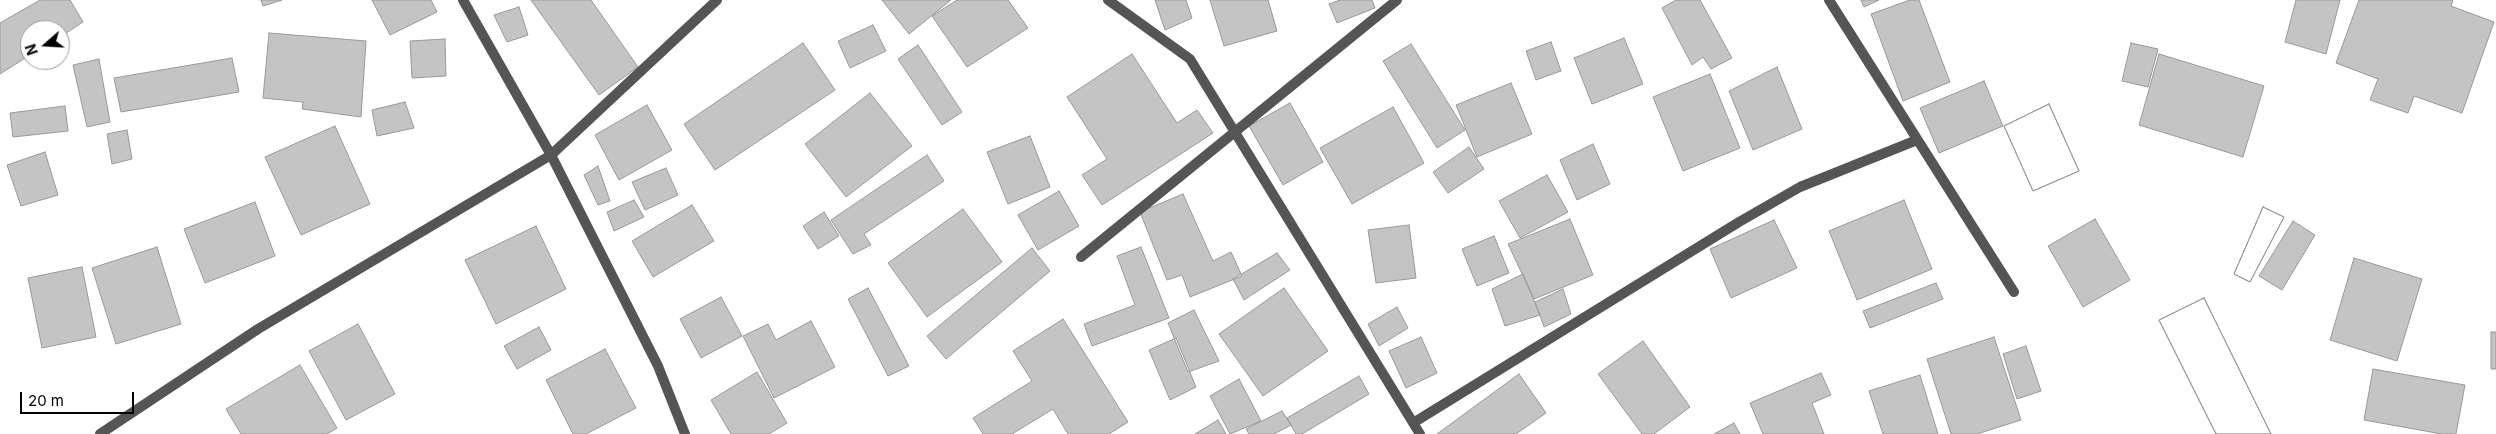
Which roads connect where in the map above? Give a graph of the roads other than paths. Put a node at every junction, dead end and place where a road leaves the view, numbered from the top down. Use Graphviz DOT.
graph roads {
  1 [pos="463,0"];
  2 [pos="718,0"];
  3 [pos="1108,0"];
  4 [pos="1397,0"];
  5 [pos="1829,0"];
  6 [pos="1235,129"];
  7 [pos="1917,140"];
  8 [pos="551,155"];
  9 [pos="1081,257"];
  10 [pos="2014,292"];
  11 [pos="1413,423"];
  12 [pos="100,434"];
  13 [pos="685,434"];
  14 [pos="1420,434"];
  1 -- 8 [label="street"];
  2 -- 8 [label="street"];
  3 -- 6 [label="street"];
  4 -- 6 [label="street"];
  5 -- 7 [label="street"];
  6 -- 9 [label="street"];
  6 -- 11 [label="street"];
  7 -- 10 [label="street"];
  7 -- 11 [label="street"];
  8 -- 12 [label="street"];
  8 -- 13 [label="street"];
  11 -- 14 [label="street"];
}
